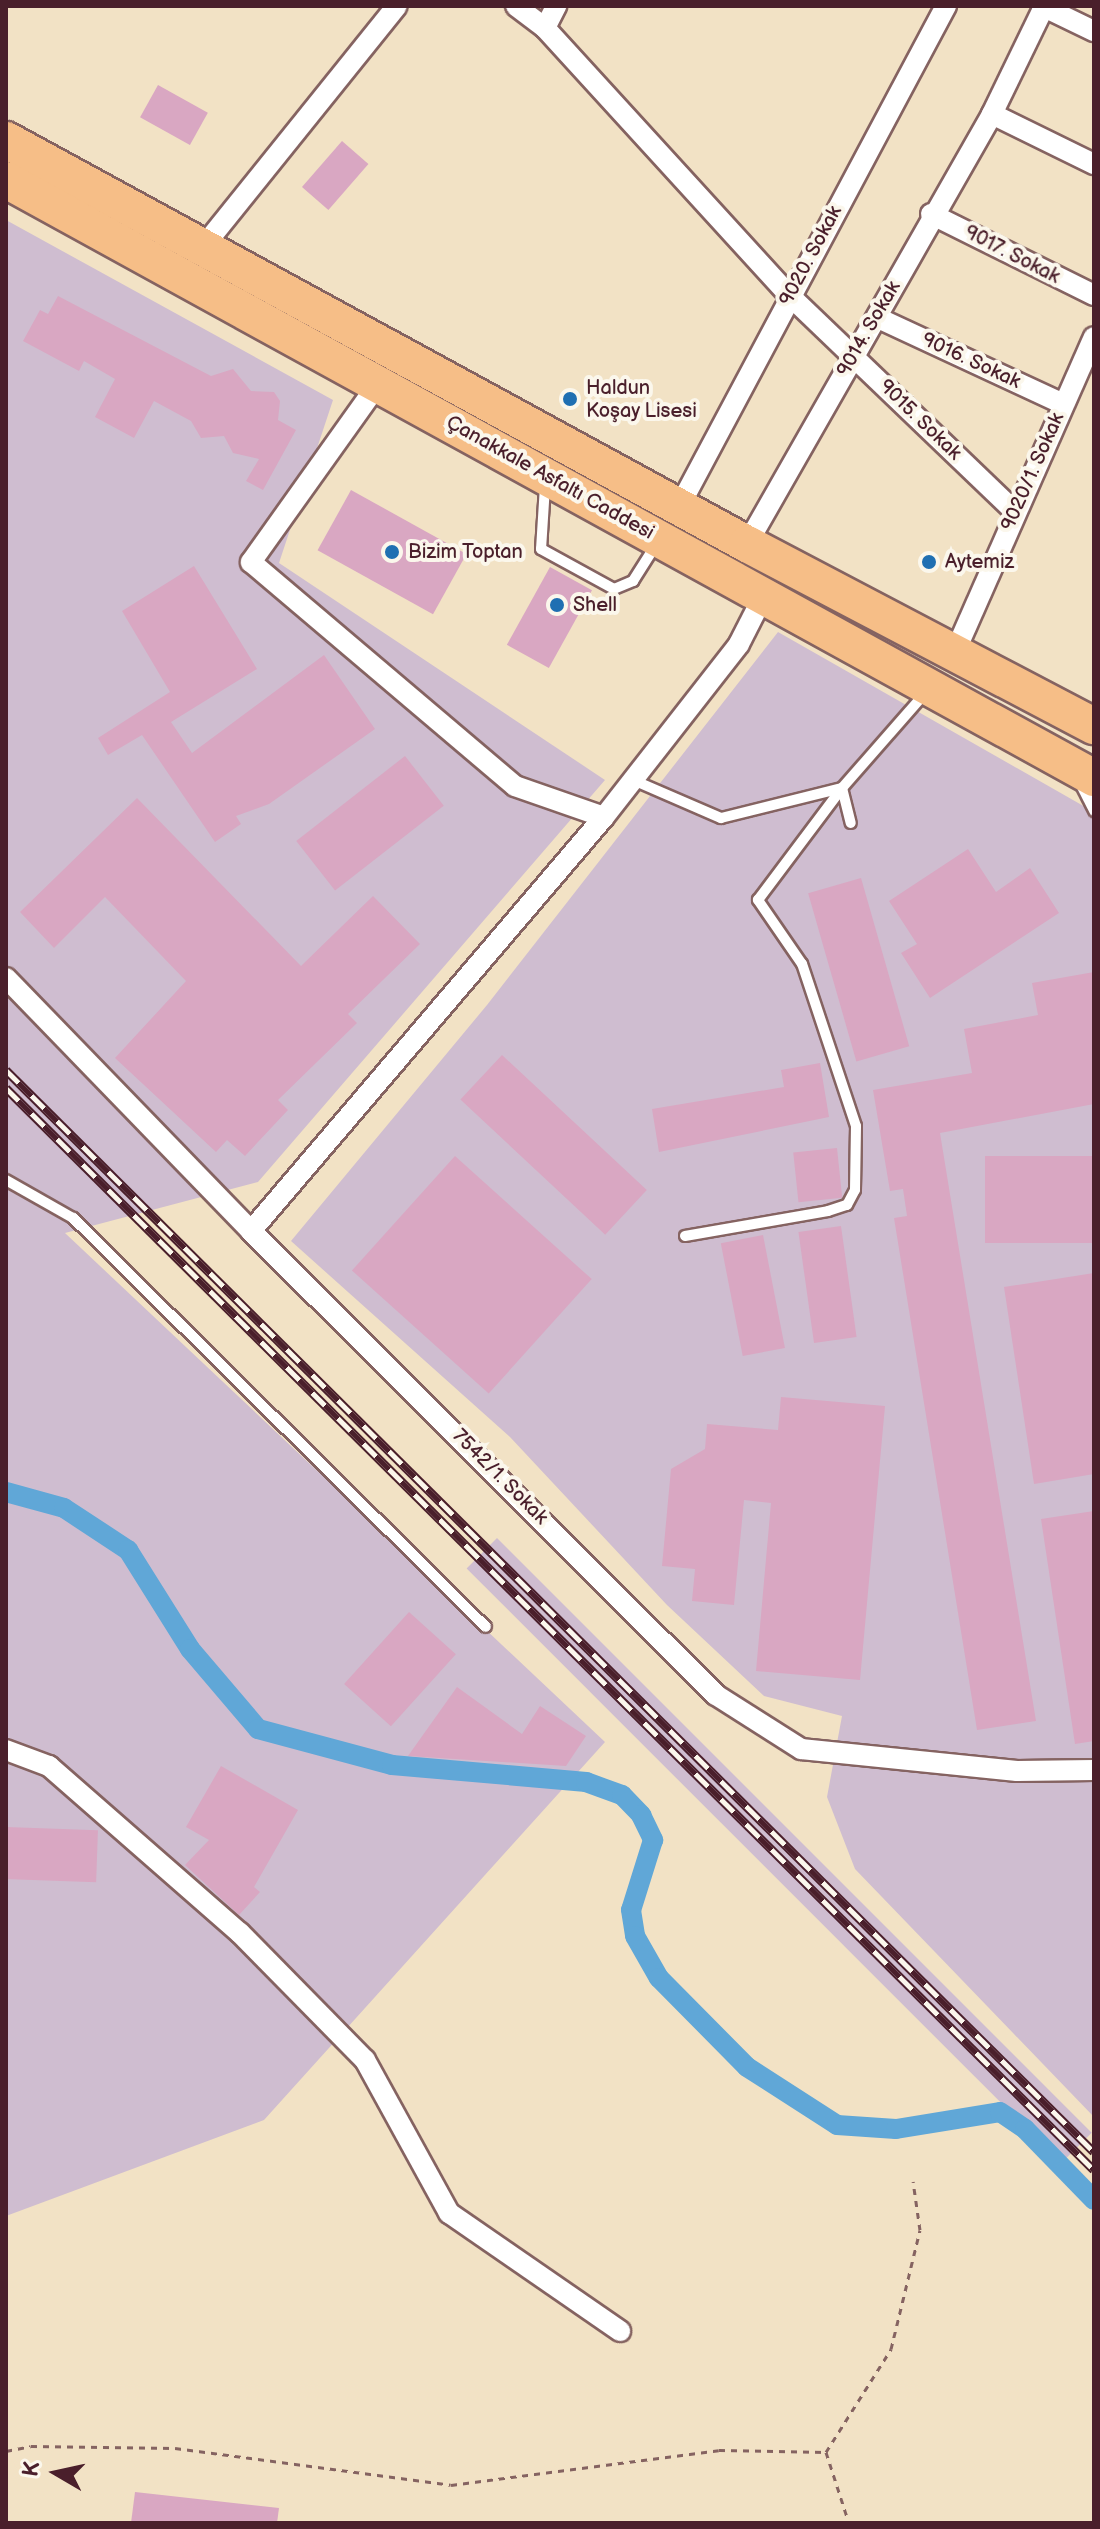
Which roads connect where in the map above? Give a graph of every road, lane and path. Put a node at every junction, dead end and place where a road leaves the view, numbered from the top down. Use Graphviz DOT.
graph roads {
  1 [pos="397,6"];
  2 [pos="516,6"];
  3 [pos="556,6"];
  4 [pos="946,6"];
  5 [pos="1043,6"];
  6 [pos="545,28"];
  7 [pos="1094,31"];
  8 [pos="992,114"];
  9 [pos="6,140"];
  10 [pos="1094,164"];
  11 [pos="6,180"];
  12 [pos="931,214"];
  13 [pos="203,247"];
  14 [pos="1094,295"];
  15 [pos="790,296"];
  16 [pos="878,318"];
  17 [pos="1094,337"];
  18 [pos="853,356"];
  19 [pos="378,384"];
  20 [pos="1063,404"];
  21 [pos="545,476"];
  22 [pos="679,507"];
  23 [pos="1015,512"];
  24 [pos="660,538"];
  25 [pos="747,544"];
  26 [pos="764,595"];
  27 [pos="955,652"];
  28 [pos="930,687"];
  29 [pos="1094,726"];
  30 [pos="1086,773"];
  31 [pos="633,780"];
  32 [pos="842,788"];
  33 [pos="1094,811"];
  34 [pos="604,817"];
  35 [pos="851,823"];
  36 [pos="6,978"];
  37 [pos="6,1180"];
  38 [pos="251,1231"];
  39 [pos="685,1236"];
  40 [pos="486,1627"];
  41 [pos="6,1750"];
  42 [pos="1094,1770"];
  43 [pos="913,2181"];
  44 [pos="620,2331"];
  45 [pos="6,2451"];
  46 [pos="826,2452"];
  47 [pos="849,2523"];
  1 -- 13 [label="street"];
  2 -- 6 [label="street, 9015. Sokak"];
  3 -- 6 [label="street"];
  4 -- 15 [label="street, 9020. Sokak"];
  5 -- 7 [label="street"];
  5 -- 8 [label="street, 9014. Sokak"];
  6 -- 15 [label="street, 9015. Sokak"];
  8 -- 10 [label="street"];
  8 -- 12 [label="street, 9014. Sokak"];
  9 -- 13 [label="highway, Çanakkale Asfaltı Caddesi"];
  11 -- 19 [label="highway, Çanakkale Asfaltı Caddesi"];
  12 -- 14 [label="street, 9017. Sokak"];
  12 -- 16 [label="street, 9014. Sokak"];
  13 -- 22 [label="highway, Çanakkale Asfaltı Caddesi"];
  15 -- 18 [label="street, 9015. Sokak"];
  15 -- 22 [label="street, 9020. Sokak"];
  16 -- 18 [label="street, 9014. Sokak"];
  16 -- 20 [label="street, 9016. Sokak"];
  17 -- 20 [label="street, 9020/1. Sokak"];
  18 -- 23 [label="street, 9015. Sokak"];
  18 -- 25 [label="street, 9014. Sokak"];
  19 -- 21 [label="highway, Çanakkale Asfaltı Caddesi"];
  19 -- 34 [label="street"];
  20 -- 23 [label="street, 9020/1. Sokak"];
  21 -- 24 [label="highway, Çanakkale Asfaltı Caddesi"];
  21 -- 24 [label="lane"];
  22 -- 25 [label="highway, Çanakkale Asfaltı Caddesi"];
  23 -- 27 [label="street, 9020/1. Sokak"];
  24 -- 26 [label="highway, Çanakkale Asfaltı Caddesi"];
  25 -- 27 [label="highway, Çanakkale Asfaltı Caddesi"];
  26 -- 28 [label="highway, Çanakkale Asfaltı Caddesi"];
  26 -- 31 [label="street"];
  27 -- 29 [label="highway, Çanakkale Asfaltı Caddesi"];
  28 -- 30 [label="highway, Çanakkale Asfaltı Caddesi"];
  28 -- 32 [label="lane"];
  30 -- 33 [label="lane"];
  31 -- 32 [label="lane"];
  31 -- 34 [label="street"];
  32 -- 35 [label="lane"];
  32 -- 39 [label="lane"];
  34 -- 38 [label="street"];
  36 -- 38 [label="street, 7542/1. Sokak"];
  37 -- 40 [label="lane"];
  38 -- 42 [label="street, 7542/1. Sokak"];
  41 -- 44 [label="street"];
  43 -- 46 [label="path"];
  45 -- 46 [label="path"];
  46 -- 47 [label="path"];
}
